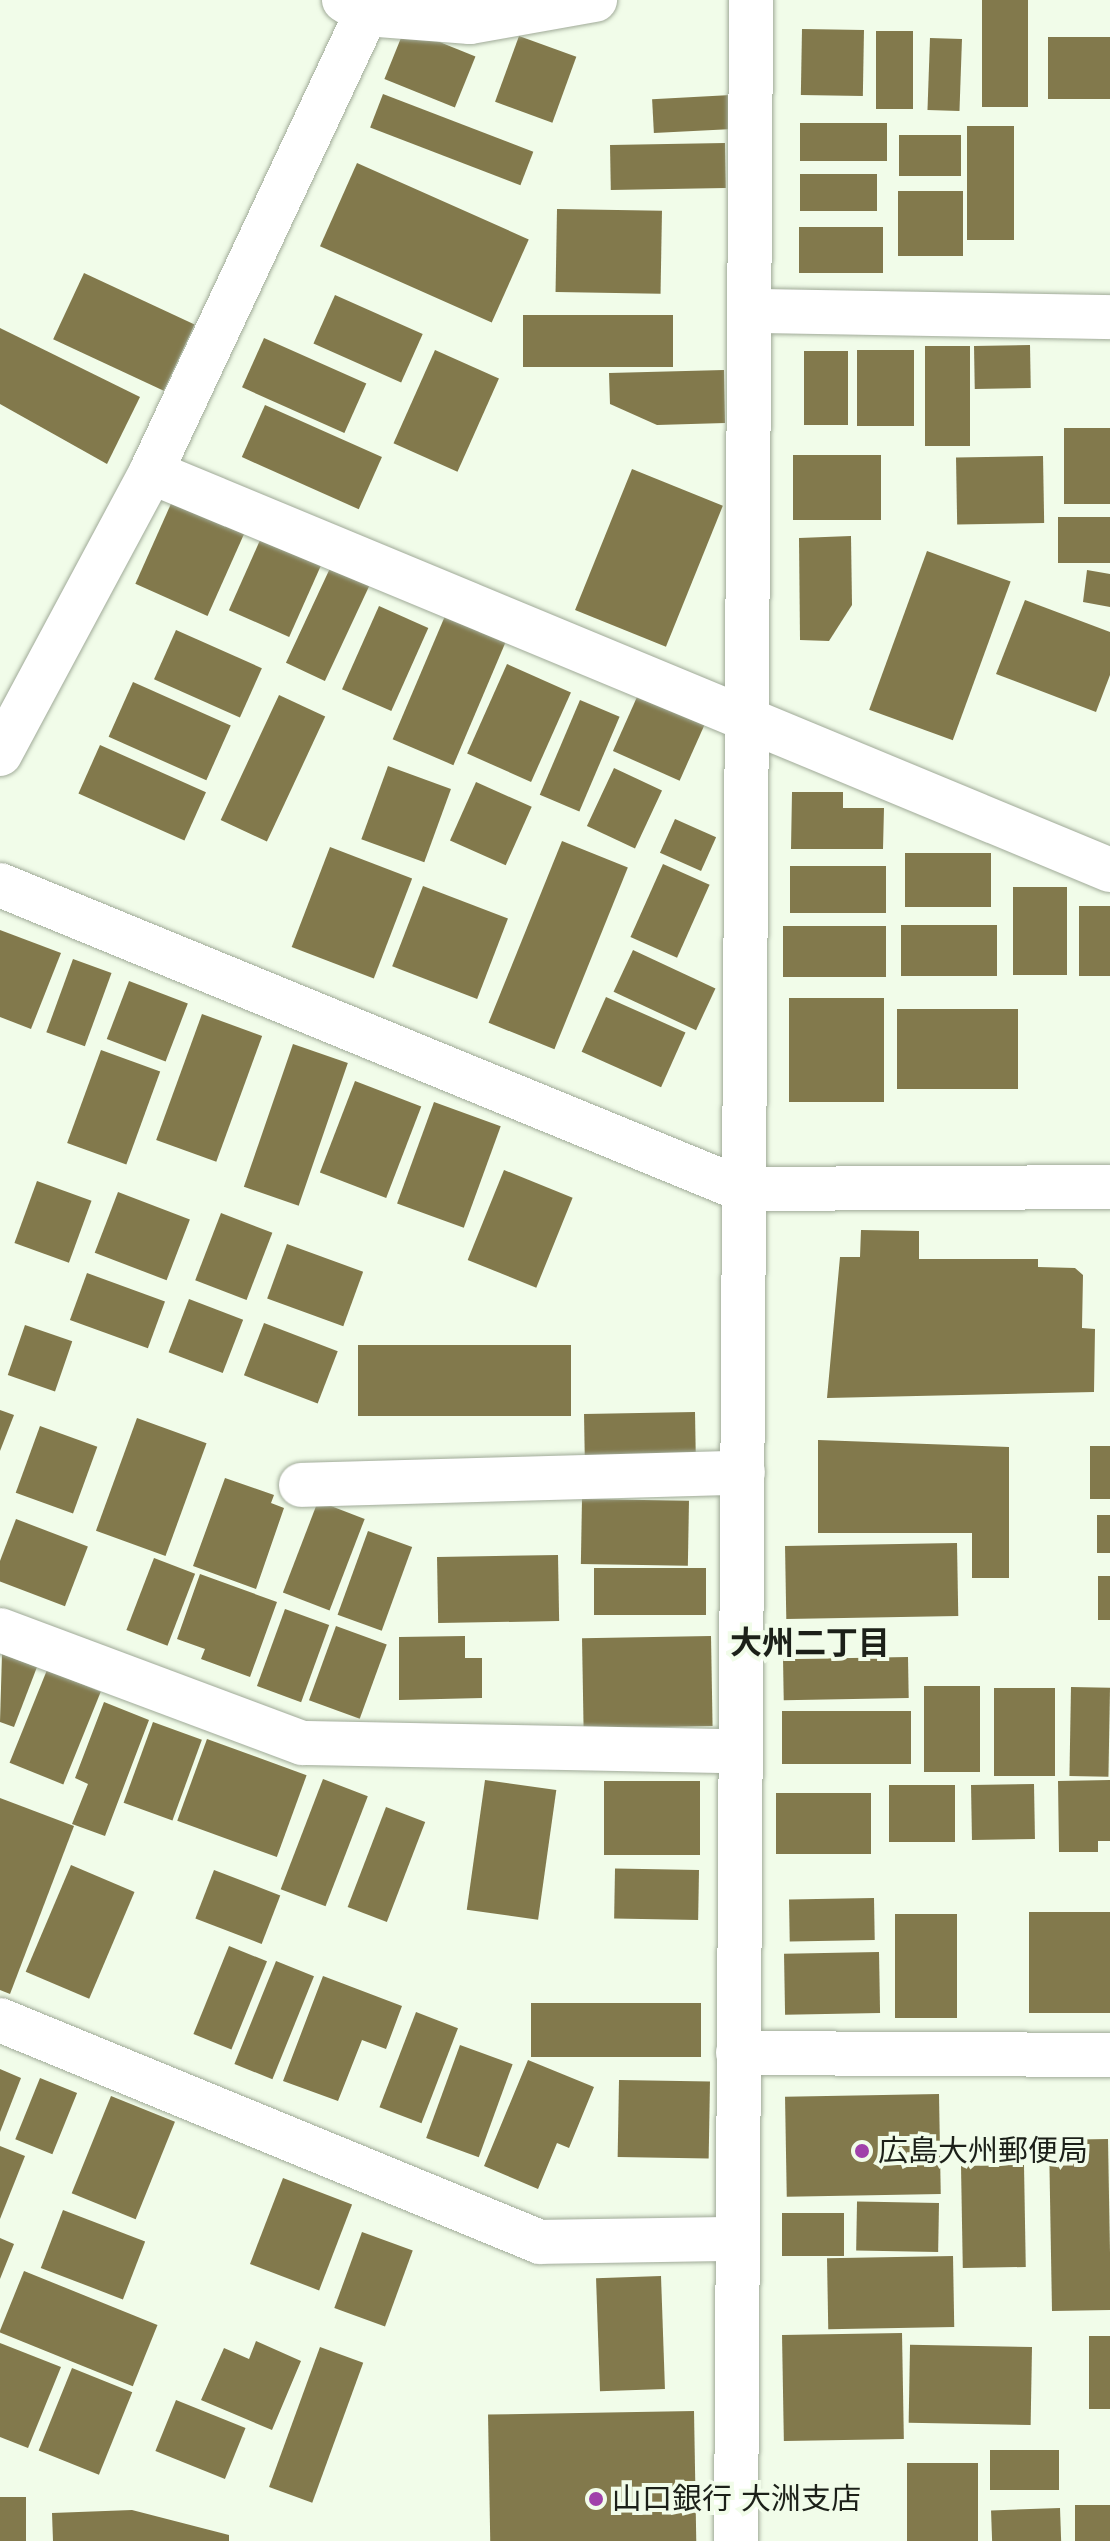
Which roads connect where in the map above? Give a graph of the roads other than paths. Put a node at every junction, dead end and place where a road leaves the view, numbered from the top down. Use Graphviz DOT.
graph roads {
  1 [pos="595,0"];
  2 [pos="751,0"];
  3 [pos="355,7"];
  4 [pos="754,311"];
  5 [pos="1110,317"];
  6 [pos="151,472"];
  7 [pos="748,723"];
  8 [pos="0,754"];
  9 [pos="1110,870"];
  10 [pos="0,885"];
  11 [pos="1110,1187"];
  12 [pos="741,1189"];
  13 [pos="743,1473"];
  14 [pos="301,1485"];
  15 [pos="0,1630"];
  16 [pos="738,1751"];
  17 [pos="0,2020"];
  18 [pos="738,2053"];
  19 [pos="1110,2055"];
  20 [pos="735,2239"];
  21 [pos="736,2541"];
  1 -- 3 [label="street"];
  2 -- 4 [label="street"];
  3 -- 6 [label="street"];
  4 -- 5 [label="street"];
  4 -- 7 [label="street"];
  6 -- 7 [label="street"];
  6 -- 8 [label="street"];
  7 -- 9 [label="street"];
  7 -- 12 [label="street"];
  10 -- 12 [label="street"];
  11 -- 12 [label="street"];
  12 -- 13 [label="street"];
  13 -- 14 [label="street"];
  13 -- 16 [label="street"];
  15 -- 16 [label="street"];
  16 -- 18 [label="street"];
  17 -- 20 [label="street"];
  18 -- 19 [label="street"];
  18 -- 20 [label="street"];
  20 -- 21 [label="street"];
}
